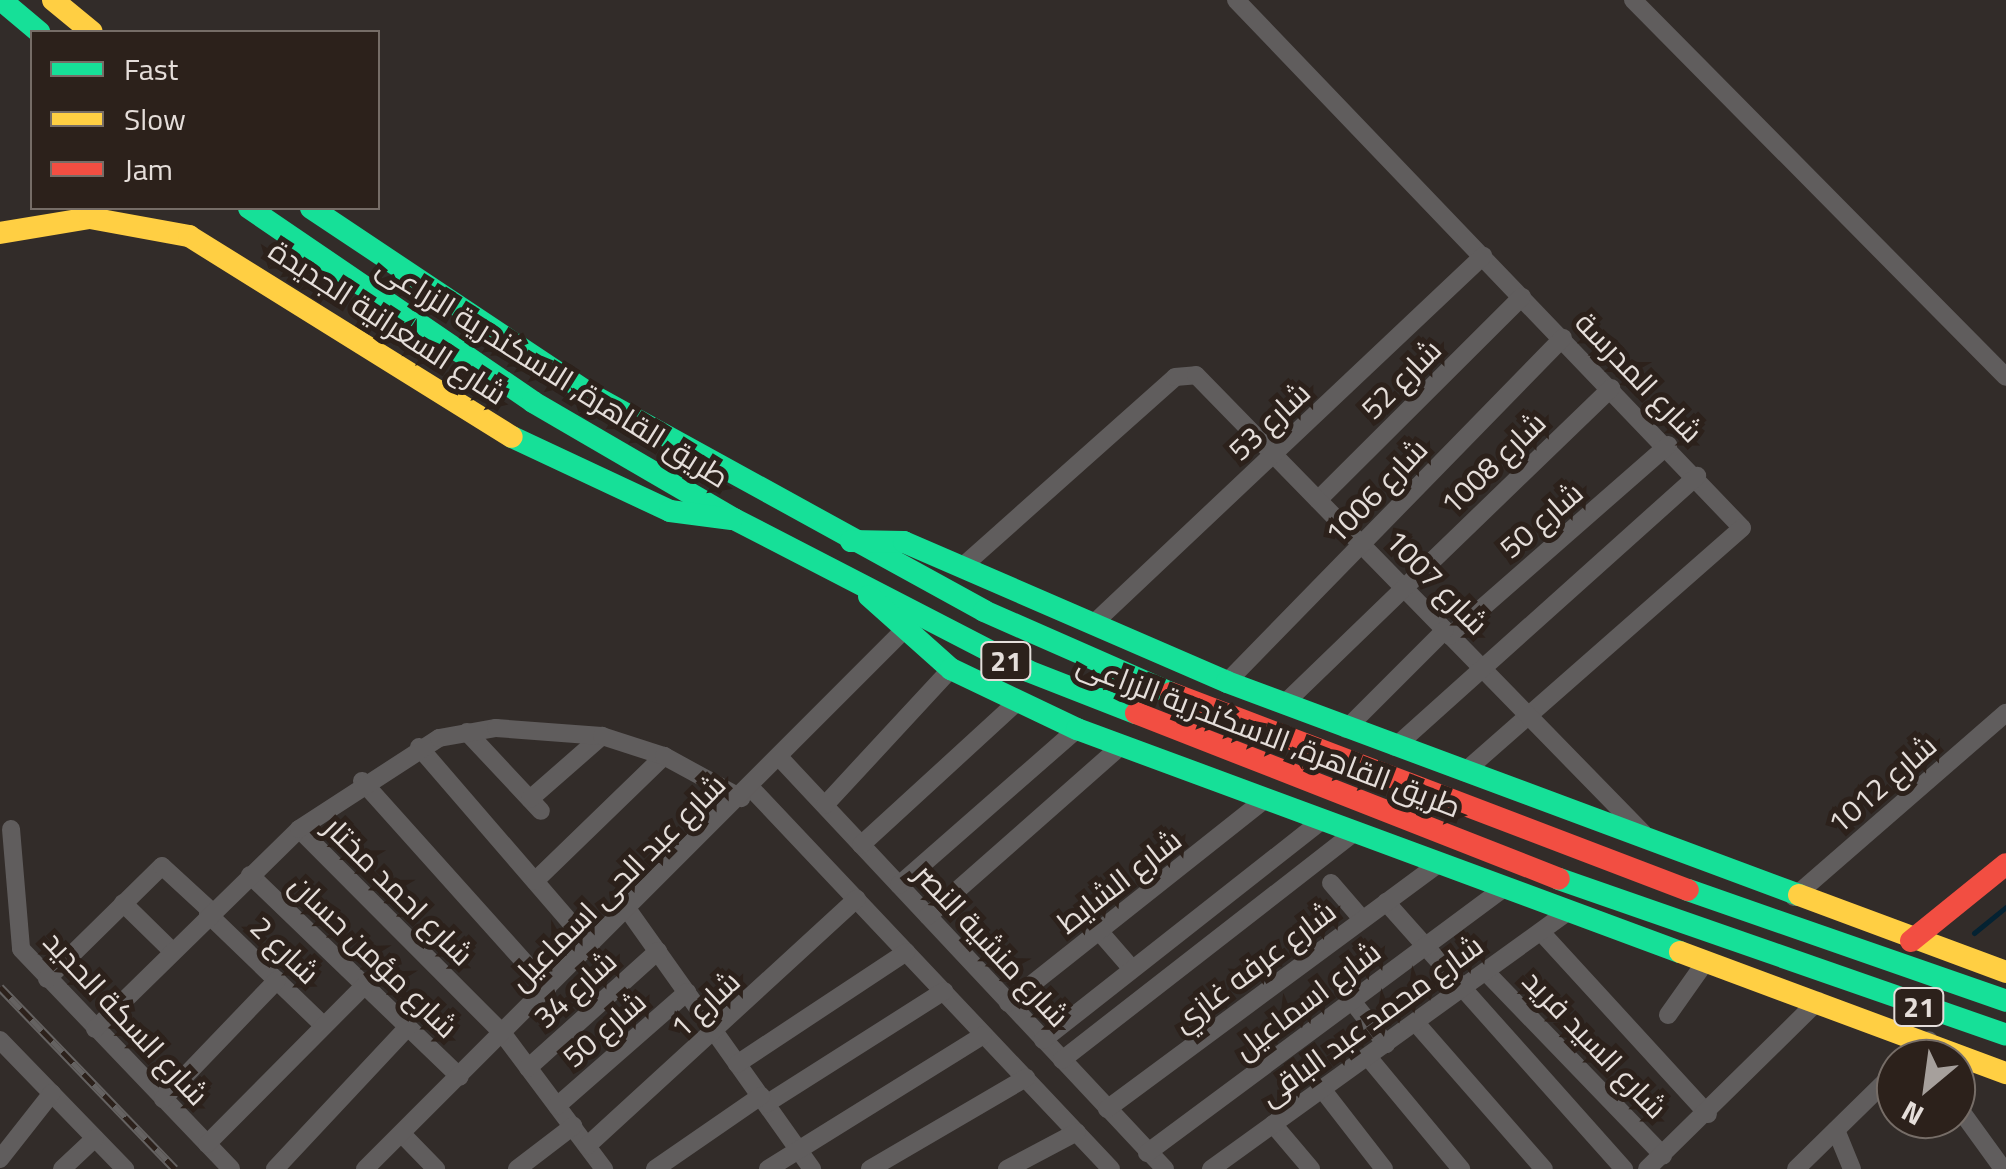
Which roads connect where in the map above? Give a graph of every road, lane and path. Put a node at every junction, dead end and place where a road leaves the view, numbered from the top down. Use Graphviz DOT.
graph roads {
  1 [pos="2,0"];
  2 [pos="54,0"];
  3 [pos="1236,0"];
  4 [pos="1633,0"];
  5 [pos="38,30"];
  6 [pos="90,30"];
  7 [pos="251,210"];
  8 [pos="313,210"];
  9 [pos="0,233"];
  10 [pos="1483,256"];
  11 [pos="1522,296"];
  12 [pos="1563,338"];
  13 [pos="2006,378"];
  14 [pos="1611,388"];
  15 [pos="1668,445"];
  16 [pos="1273,454"];
  17 [pos="1696,476"];
  18 [pos="1318,500"];
  19 [pos="734,519"];
  20 [pos="851,541"];
  21 [pos="1362,545"];
  22 [pos="962,567"];
  23 [pos="859,585"];
  24 [pos="1404,588"];
  25 [pos="1092,625"];
  26 [pos="904,630"];
  27 [pos="1448,632"];
  28 [pos="1482,668"];
  29 [pos="952,669"];
  30 [pos="1227,682"];
  31 [pos="1016,703"];
  32 [pos="1284,704"];
  33 [pos="2006,713"];
  34 [pos="1529,716"];
  35 [pos="1346,728"];
  36 [pos="1077,729"];
  37 [pos="468,732"];
  38 [pos="602,736"];
  39 [pos="419,747"];
  40 [pos="1120,747"];
  41 [pos="1395,747"];
  42 [pos="664,756"];
  43 [pos="780,758"];
  44 [pos="1464,772"];
  45 [pos="362,782"];
  46 [pos="746,793"];
  47 [pos="1263,801"];
  48 [pos="825,805"];
  49 [pos="1319,823"];
  50 [pos="11,829"];
  51 [pos="299,830"];
  52 [pos="1351,835"];
  53 [pos="862,844"];
  54 [pos="1654,844"];
  55 [pos="2006,864"];
  56 [pos="1434,867"];
  57 [pos="250,875"];
  58 [pos="536,881"];
  59 [pos="1332,883"];
  60 [pos="899,886"];
  61 [pos="1500,892"];
  62 [pos="1794,897"];
  63 [pos="857,900"];
  64 [pos="1386,902"];
  65 [pos="123,903"];
  66 [pos="628,910"];
  67 [pos="210,912"];
  68 [pos="1563,915"];
  69 [pos="928,916"];
  70 [pos="1362,920"];
  71 [pos="1099,932"];
  72 [pos="1540,932"];
  73 [pos="1910,941"];
  74 [pos="591,946"];
  75 [pos="1423,948"];
  76 [pos="171,950"];
  77 [pos="658,951"];
  78 [pos="906,952"];
  79 [pos="1704,964"];
  80 [pos="1132,969"];
  81 [pos="1486,972"];
  82 [pos="2006,972"];
  83 [pos="47,979"];
  84 [pos="277,980"];
  85 [pos="364,985"];
  86 [pos="548,988"];
  87 [pos="944,991"];
  88 [pos="1460,991"];
  89 [pos="687,992"];
  90 [pos="1352,1001"];
  91 [pos="1818,1001"];
  92 [pos="2006,1001"];
  93 [pos="1008,1003"];
  94 [pos="1668,1015"];
  95 [pos="1416,1023"];
  96 [pos="324,1026"];
  97 [pos="408,1027"];
  98 [pos="95,1029"];
  99 [pos="716,1032"];
  100 [pos="503,1034"];
  101 [pos="983,1034"];
  102 [pos="2006,1035"];
  103 [pos="1890,1039"];
  104 [pos="0,1040"];
  105 [pos="1043,1040"];
  106 [pos="1386,1044"];
  107 [pos="1368,1057"];
  108 [pos="1062,1060"];
  109 [pos="737,1064"];
  110 [pos="1976,1066"];
  111 [pos="528,1068"];
  112 [pos="2006,1073"];
  113 [pos="460,1076"];
  114 [pos="1026,1078"];
  115 [pos="1322,1090"];
  116 [pos="1876,1091"];
  117 [pos="52,1093"];
  118 [pos="163,1098"];
  119 [pos="764,1100"];
  120 [pos="558,1106"];
  121 [pos="1106,1109"];
  122 [pos="1708,1114"];
  123 [pos="1273,1124"];
  124 [pos="572,1126"];
  125 [pos="1836,1130"];
  126 [pos="1976,1131"];
  127 [pos="1077,1132"];
  128 [pos="402,1134"];
  129 [pos="95,1138"];
  130 [pos="207,1144"];
  131 [pos="587,1146"];
  132 [pos="798,1150"];
  133 [pos="1147,1152"];
  134 [pos="1663,1155"];
  135 [pos="0,1158"];
  136 [pos="62,1169"];
  137 [pos="125,1169"];
  138 [pos="232,1169"];
  139 [pos="274,1169"];
  140 [pos="366,1169"];
  141 [pos="436,1169"];
  142 [pos="517,1169"];
  143 [pos="604,1169"];
  144 [pos="655,1169"];
  145 [pos="768,1169"];
  146 [pos="812,1169"];
  147 [pos="870,1169"];
  148 [pos="1007,1169"];
  149 [pos="1111,1169"];
  150 [pos="1165,1169"];
  151 [pos="1211,1169"];
  152 [pos="1310,1169"];
  153 [pos="1384,1169"];
  154 [pos="1461,1169"];
  155 [pos="1544,1169"];
  156 [pos="1624,1169"];
  157 [pos="1646,1169"];
  158 [pos="1796,1169"];
  159 [pos="1852,1169"];
  160 [pos="2004,1169"];
  1 -- 5 [label="main road"];
  2 -- 6 [label="main road"];
  3 -- 10 [label="street, شارع المدرسة"];
  4 -- 13 [label="street"];
  7 -- 19 [label="main road, طريق القاهرة, الاسكندرية الزراعى / 21"];
  8 -- 20 [label="main road, طريق القاهرة, الاسكندرية الزراعى / 21"];
  9 -- 19 [label="main road, شارع السعرانية الجديدة"];
  10 -- 11 [label="street, شارع المدرسة"];
  10 -- 16 [label="street, شارع 53"];
  11 -- 12 [label="street, شارع المدرسة"];
  11 -- 18 [label="street, شارع 52"];
  12 -- 14 [label="street, شارع المدرسة"];
  12 -- 21 [label="street, شارع 1006"];
  14 -- 15 [label="street, شارع المدرسة"];
  14 -- 24 [label="street, شارع 1008"];
  15 -- 17 [label="street, شارع المدرسة"];
  15 -- 27 [label="street, شارع 50"];
  16 -- 18 [label="street, شارع 1007"];
  16 -- 22 [label="street, شارع 1007"];
  16 -- 25 [label="street, شارع 53"];
  17 -- 28 [label="street"];
  17 -- 34 [label="street, شارع المدرسة"];
  18 -- 21 [label="street, شارع 1007"];
  19 -- 23 [label="main road, طريق القاهرة, الاسكندرية الزراعى / 21"];
  20 -- 22 [label="main road"];
  20 -- 92 [label="main road, طريق القاهرة, الاسكندرية الزراعى / 21"];
  21 -- 24 [label="street, شارع 1007"];
  21 -- 30 [label="street, شارع 1006"];
  22 -- 25 [label="main road"];
  23 -- 26 [label="main road"];
  23 -- 102 [label="main road, طريق القاهرة, الاسكندرية الزراعى / 21"];
  24 -- 27 [label="street, شارع 1007"];
  24 -- 32 [label="street, شارع 1008"];
  25 -- 30 [label="main road"];
  26 -- 29 [label="main road"];
  26 -- 43 [label="street, شارع عبد الحى اسماعيل"];
  27 -- 28 [label="street, شارع 1007"];
  27 -- 35 [label="street, شارع 50"];
  28 -- 34 [label="street, شارع 1007"];
  28 -- 41 [label="street"];
  29 -- 31 [label="main road"];
  29 -- 48 [label="street"];
  30 -- 32 [label="main road"];
  31 -- 36 [label="main road"];
  31 -- 53 [label="street"];
  32 -- 35 [label="main road"];
  33 -- 62 [label="street, شارع 1012"];
  34 -- 44 [label="street, شارع المدرسة"];
  34 -- 54 [label="street, شارع 1007"];
  35 -- 41 [label="main road"];
  36 -- 40 [label="main road"];
  36 -- 60 [label="street"];
  37 -- 38 [label="street"];
  37 -- 38 [label="street"];
  37 -- 39 [label="street"];
  38 -- 42 [label="street"];
  39 -- 45 [label="street"];
  39 -- 58 [label="street"];
  40 -- 47 [label="main road"];
  40 -- 69 [label="street"];
  41 -- 44 [label="main road"];
  42 -- 46 [label="street"];
  42 -- 58 [label="street"];
  43 -- 46 [label="street, شارع عبد الحى اسماعيل"];
  43 -- 48 [label="street, شارع منشية النصر"];
  44 -- 54 [label="main road"];
  45 -- 51 [label="street"];
  45 -- 86 [label="street"];
  46 -- 63 [label="street"];
  46 -- 66 [label="street, شارع عبد الحى اسماعيل"];
  47 -- 49 [label="main road"];
  47 -- 71 [label="street, شارع الشايط"];
  48 -- 53 [label="street, شارع منشية النصر"];
  49 -- 52 [label="main road"];
  49 -- 80 [label="street"];
  50 -- 83 [label="street, شارع السكة الحديد"];
  51 -- 57 [label="street"];
  51 -- 100 [label="street, شارع احمد مختار"];
  52 -- 56 [label="main road"];
  52 -- 108 [label="street"];
  53 -- 60 [label="street, شارع منشية النصر"];
  54 -- 62 [label="main road"];
  55 -- 73 [label="main road"];
  56 -- 61 [label="main road"];
  56 -- 64 [label="street, شارع عرفه غازي"];
  57 -- 67 [label="street"];
  57 -- 85 [label="street, شارع مؤمن حسان"];
  58 -- 74 [label="street"];
  59 -- 70 [label="street"];
  60 -- 69 [label="street, شارع منشية النصر"];
  61 -- 68 [label="main road"];
  61 -- 75 [label="street, شارع اسماعيل"];
  62 -- 73 [label="main road"];
  63 -- 78 [label="street"];
  63 -- 99 [label="street, شارع 1"];
  64 -- 70 [label="street, شارع عرفه غازي"];
  64 -- 75 [label="street"];
  65 -- 67 [label="street, شارع 2"];
  65 -- 76 [label="street"];
  65 -- 83 [label="street"];
  66 -- 74 [label="street, شارع عبد الحى اسماعيل"];
  66 -- 77 [label="street"];
  67 -- 76 [label="street"];
  67 -- 84 [label="street, شارع 2"];
  68 -- 72 [label="street, شارع محمد عبد الباقى"];
  68 -- 79 [label="main road"];
  69 -- 93 [label="street, شارع منشية النصر"];
  70 -- 121 [label="street, شارع عرفه غازي"];
  71 -- 80 [label="street"];
  71 -- 93 [label="street, شارع الشايط"];
  72 -- 81 [label="street, شارع محمد عبد الباقى"];
  72 -- 122 [label="street"];
  73 -- 82 [label="main road"];
  74 -- 86 [label="street, شارع عبد الحى اسماعيل"];
  75 -- 88 [label="street"];
  75 -- 90 [label="street, شارع اسماعيل"];
  76 -- 98 [label="street"];
  77 -- 89 [label="street"];
  77 -- 111 [label="street, شارع 34"];
  78 -- 87 [label="street"];
  78 -- 109 [label="street"];
  79 -- 91 [label="main road"];
  79 -- 94 [label="street"];
  80 -- 105 [label="street"];
  81 -- 88 [label="street, شارع محمد عبد الباقى"];
  81 -- 134 [label="street, شارع السيد فريد"];
  83 -- 98 [label="street, شارع السكة الحديد"];
  84 -- 96 [label="street, شارع 2"];
  84 -- 118 [label="street"];
  85 -- 96 [label="street"];
  85 -- 97 [label="street, شارع مؤمن حسان"];
  86 -- 100 [label="street, شارع عبد الحى اسماعيل"];
  87 -- 101 [label="street"];
  87 -- 119 [label="street"];
  88 -- 95 [label="street, شارع محمد عبد الباقى"];
  88 -- 156 [label="street"];
  89 -- 99 [label="street"];
  89 -- 120 [label="street, شارع 50"];
  90 -- 106 [label="street"];
  90 -- 133 [label="street, شارع اسماعيل"];
  91 -- 103 [label="main road"];
  91 -- 122 [label="street"];
  93 -- 105 [label="street, شارع منشية النصر"];
  95 -- 106 [label="street, شارع محمد عبد الباقى"];
  95 -- 155 [label="street"];
  96 -- 130 [label="street"];
  97 -- 113 [label="street, شارع مؤمن حسان"];
  97 -- 139 [label="street"];
  98 -- 118 [label="street, شارع السكة الحديد"];
  99 -- 109 [label="street"];
  99 -- 131 [label="street, شارع 1"];
  100 -- 111 [label="street, شارع احمد مختار"];
  100 -- 113 [label="street, شارع عبد الحى اسماعيل"];
  101 -- 114 [label="street"];
  101 -- 132 [label="street"];
  104 -- 117 [label="street"];
  105 -- 108 [label="street, شارع منشية النصر"];
  106 -- 107 [label="street, شارع محمد عبد الباقى"];
  107 -- 115 [label="street, شارع محمد عبد الباقى"];
  107 -- 154 [label="street"];
  108 -- 121 [label="street, شارع منشية النصر"];
  109 -- 119 [label="street"];
  110 -- 112 [label="main road"];
  111 -- 120 [label="street, شارع احمد مختار"];
  113 -- 128 [label="street, شارع عبد الحى اسماعيل"];
  114 -- 127 [label="street"];
  114 -- 147 [label="street"];
  115 -- 123 [label="street, شارع محمد عبد الباقى"];
  115 -- 153 [label="street"];
  116 -- 125 [label="street"];
  117 -- 129 [label="street"];
  117 -- 135 [label="street"];
  118 -- 130 [label="street, شارع السكة الحديد"];
  119 -- 132 [label="street"];
  119 -- 144 [label="street"];
  120 -- 124 [label="street, شارع احمد مختار"];
  121 -- 133 [label="street, شارع منشية النصر"];
  122 -- 134 [label="street"];
  123 -- 151 [label="street, شارع محمد عبد الباقى"];
  123 -- 152 [label="street"];
  124 -- 131 [label="street, شارع احمد مختار"];
  124 -- 142 [label="street"];
  125 -- 158 [label="street"];
  125 -- 159 [label="street"];
  126 -- 160 [label="street"];
  127 -- 148 [label="street"];
  127 -- 149 [label="street"];
  128 -- 140 [label="street, شارع عبد الحى اسماعيل"];
  128 -- 141 [label="street"];
  129 -- 136 [label="street"];
  129 -- 137 [label="street"];
  130 -- 138 [label="street, شارع السكة الحديد"];
  131 -- 143 [label="street, شارع احمد مختار"];
  132 -- 145 [label="street"];
  132 -- 146 [label="street"];
  133 -- 150 [label="street, شارع منشية النصر"];
  134 -- 157 [label="street"];
}
